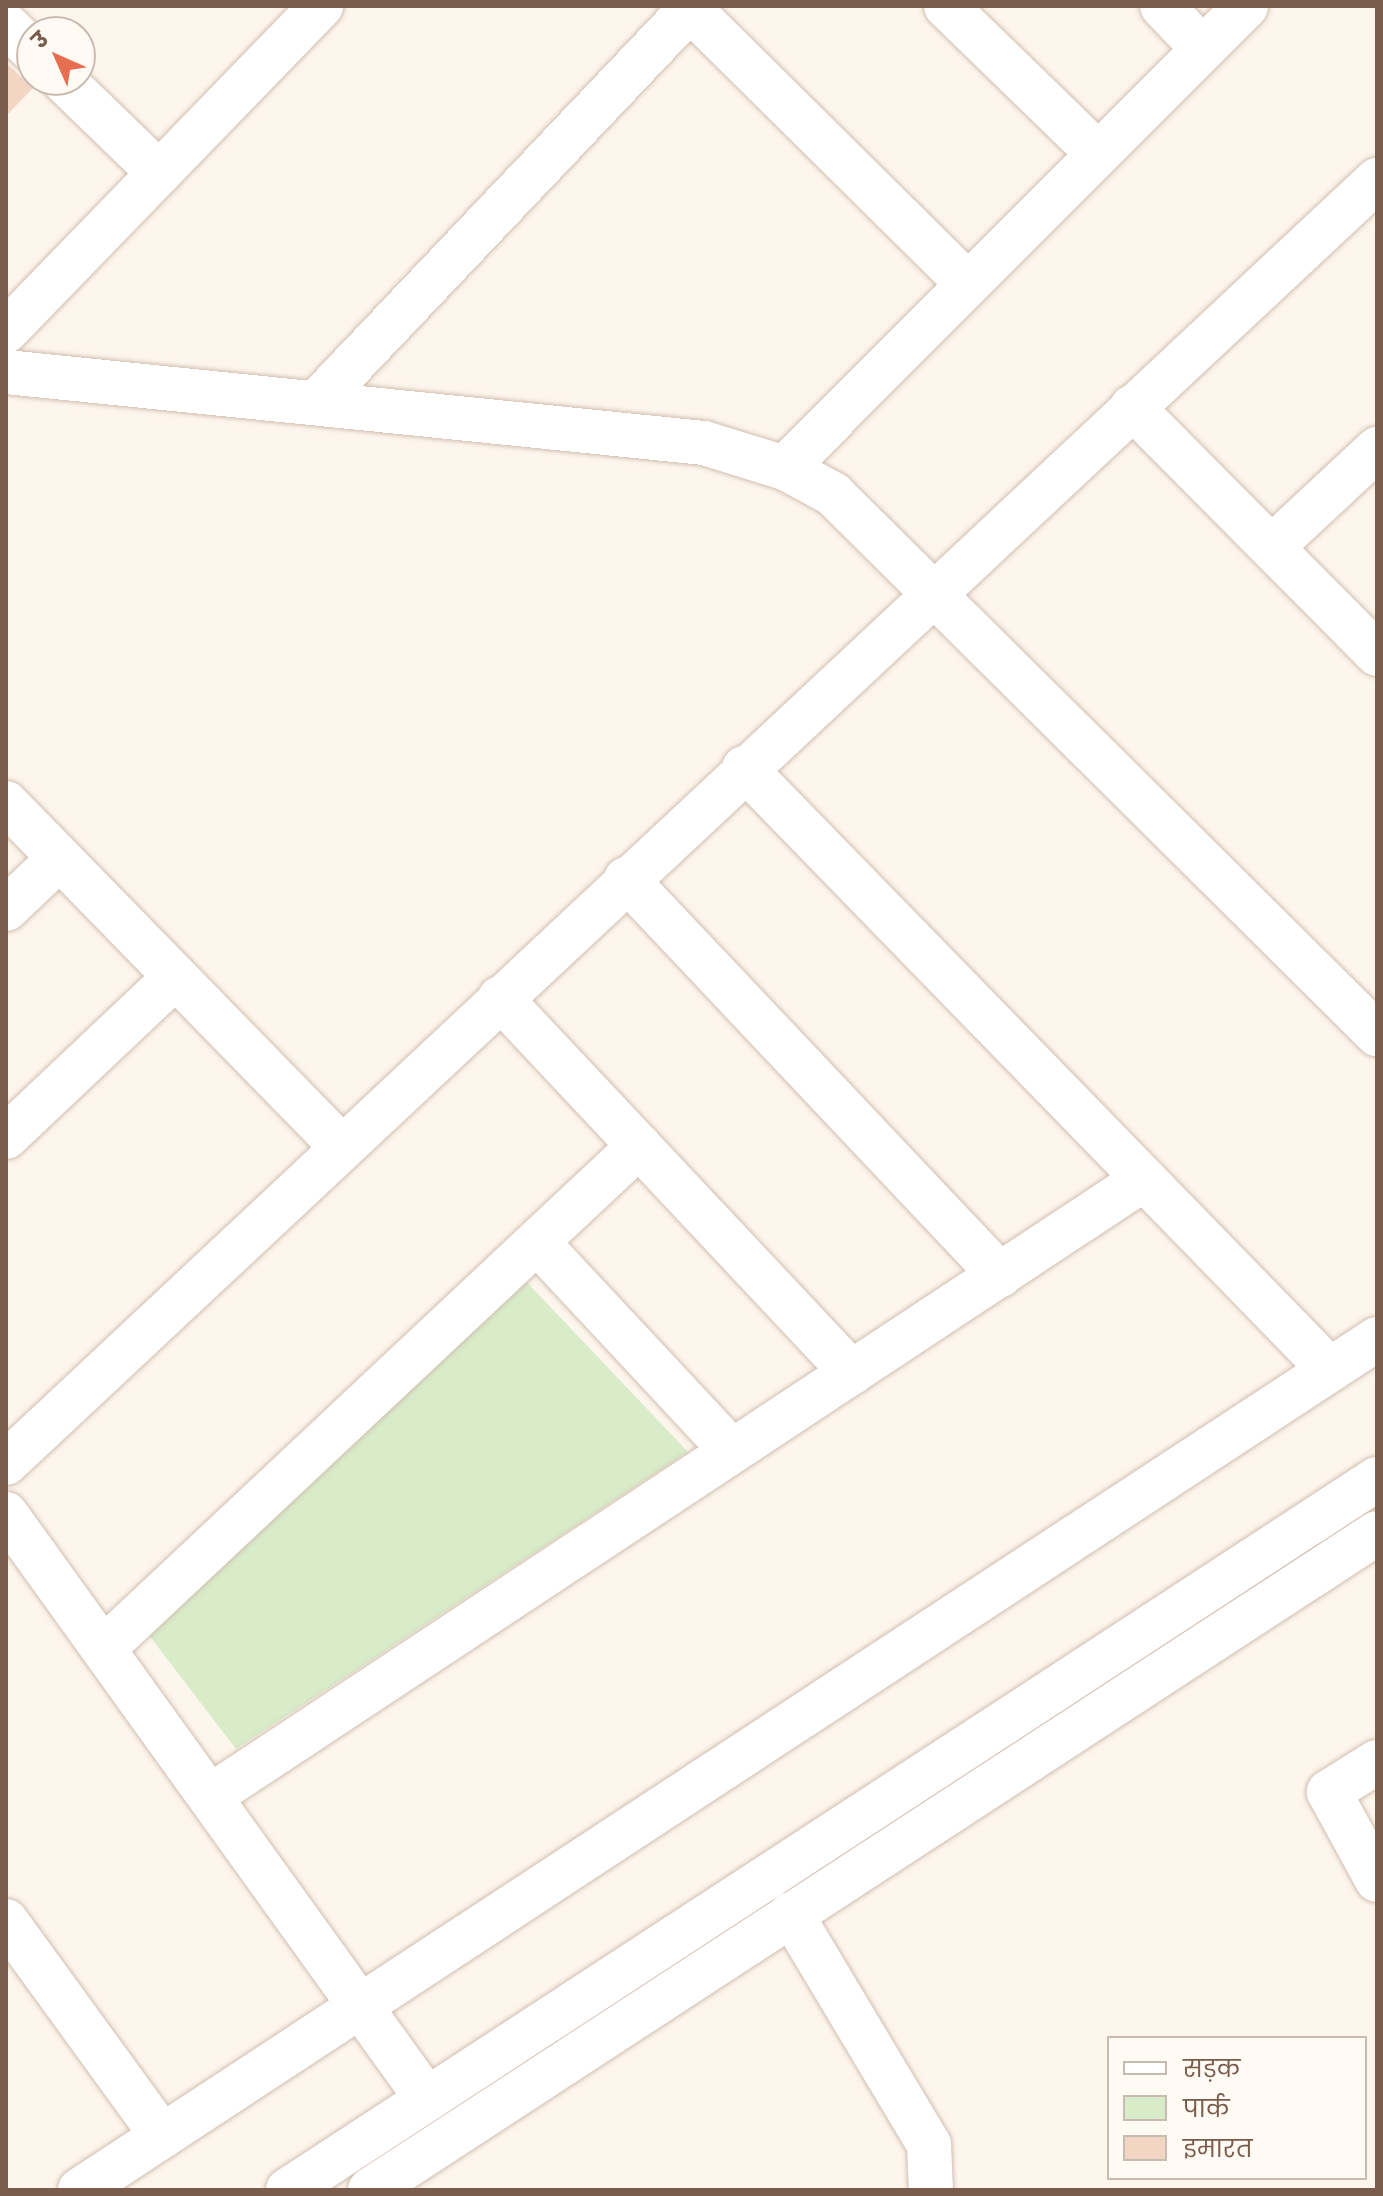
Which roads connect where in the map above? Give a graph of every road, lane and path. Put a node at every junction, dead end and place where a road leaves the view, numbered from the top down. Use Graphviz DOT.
graph roads {
  1 [pos="321,6"];
  2 [pos="946,6"];
  3 [pos="1162,6"];
  4 [pos="1246,6"];
  5 [pos="692,8"];
  6 [pos="1203,49"];
  7 [pos="80,96"];
  8 [pos="1098,154"];
  9 [pos="159,173"];
  10 [pos="1377,180"];
  11 [pos="968,284"];
  12 [pos="6,331"];
  13 [pos="6,372"];
  14 [pos="316,403"];
  15 [pos="1132,407"];
  16 [pos="1377,449"];
  17 [pos="785,468"];
  18 [pos="1272,547"];
  19 [pos="932,592"];
  20 [pos="1374,645"];
  21 [pos="744,768"];
  22 [pos="6,803"];
  23 [pos="60,858"];
  24 [pos="626,879"];
  25 [pos="6,909"];
  26 [pos="175,977"];
  27 [pos="500,998"];
  28 [pos="1377,1034"];
  29 [pos="6,1137"];
  30 [pos="639,1146"];
  31 [pos="342,1147"];
  32 [pos="1144,1179"];
  33 [pos="537,1242"];
  34 [pos="1000,1275"];
  35 [pos="1377,1339"];
  36 [pos="1330,1370"];
  37 [pos="852,1373"];
  38 [pos="732,1451"];
  39 [pos="6,1463"];
  40 [pos="1377,1479"];
  41 [pos="6,1514"];
  42 [pos="1377,1533"];
  43 [pos="104,1648"];
  44 [pos="1377,1762"];
  45 [pos="212,1795"];
  46 [pos="1377,1880"];
  47 [pos="791,1914"];
  48 [pos="10,1936"];
  49 [pos="364,2004"];
  50 [pos="427,2099"];
  51 [pos="162,2136"];
  52 [pos="80,2190"];
  53 [pos="288,2190"];
  54 [pos="370,2190"];
  55 [pos="931,2190"];
  1 -- 9 [label="street"];
  2 -- 8 [label="street"];
  3 -- 6 [label="street"];
  4 -- 6 [label="street"];
  5 -- 11 [label="street"];
  5 -- 14 [label="street"];
  6 -- 8 [label="street"];
  7 -- 9 [label="street"];
  8 -- 11 [label="street"];
  9 -- 12 [label="street"];
  10 -- 15 [label="street"];
  11 -- 17 [label="street"];
  13 -- 14 [label="street"];
  14 -- 17 [label="street"];
  15 -- 18 [label="street"];
  15 -- 19 [label="street"];
  16 -- 18 [label="street"];
  17 -- 19 [label="street"];
  18 -- 20 [label="street"];
  19 -- 21 [label="street"];
  19 -- 28 [label="street"];
  21 -- 24 [label="street"];
  21 -- 32 [label="street"];
  22 -- 23 [label="street"];
  23 -- 25 [label="street"];
  23 -- 26 [label="street"];
  24 -- 27 [label="street"];
  24 -- 34 [label="street"];
  26 -- 29 [label="street"];
  26 -- 31 [label="street"];
  27 -- 30 [label="street"];
  27 -- 31 [label="street"];
  30 -- 33 [label="street"];
  30 -- 37 [label="street"];
  31 -- 39 [label="street"];
  32 -- 34 [label="street"];
  32 -- 36 [label="street"];
  33 -- 38 [label="street"];
  33 -- 43 [label="street"];
  34 -- 37 [label="street"];
  35 -- 36 [label="street"];
  36 -- 49 [label="street"];
  37 -- 38 [label="street"];
  38 -- 45 [label="street"];
  40 -- 50 [label="street"];
  41 -- 43 [label="street"];
  42 -- 47 [label="street"];
  43 -- 45 [label="street"];
  44 -- 46 [label="street"];
  45 -- 49 [label="street"];
  47 -- 54 [label="street"];
  47 -- 55 [label="street"];
  48 -- 51 [label="street"];
  49 -- 50 [label="street"];
  49 -- 51 [label="street"];
  50 -- 53 [label="street"];
  51 -- 52 [label="street"];
}
